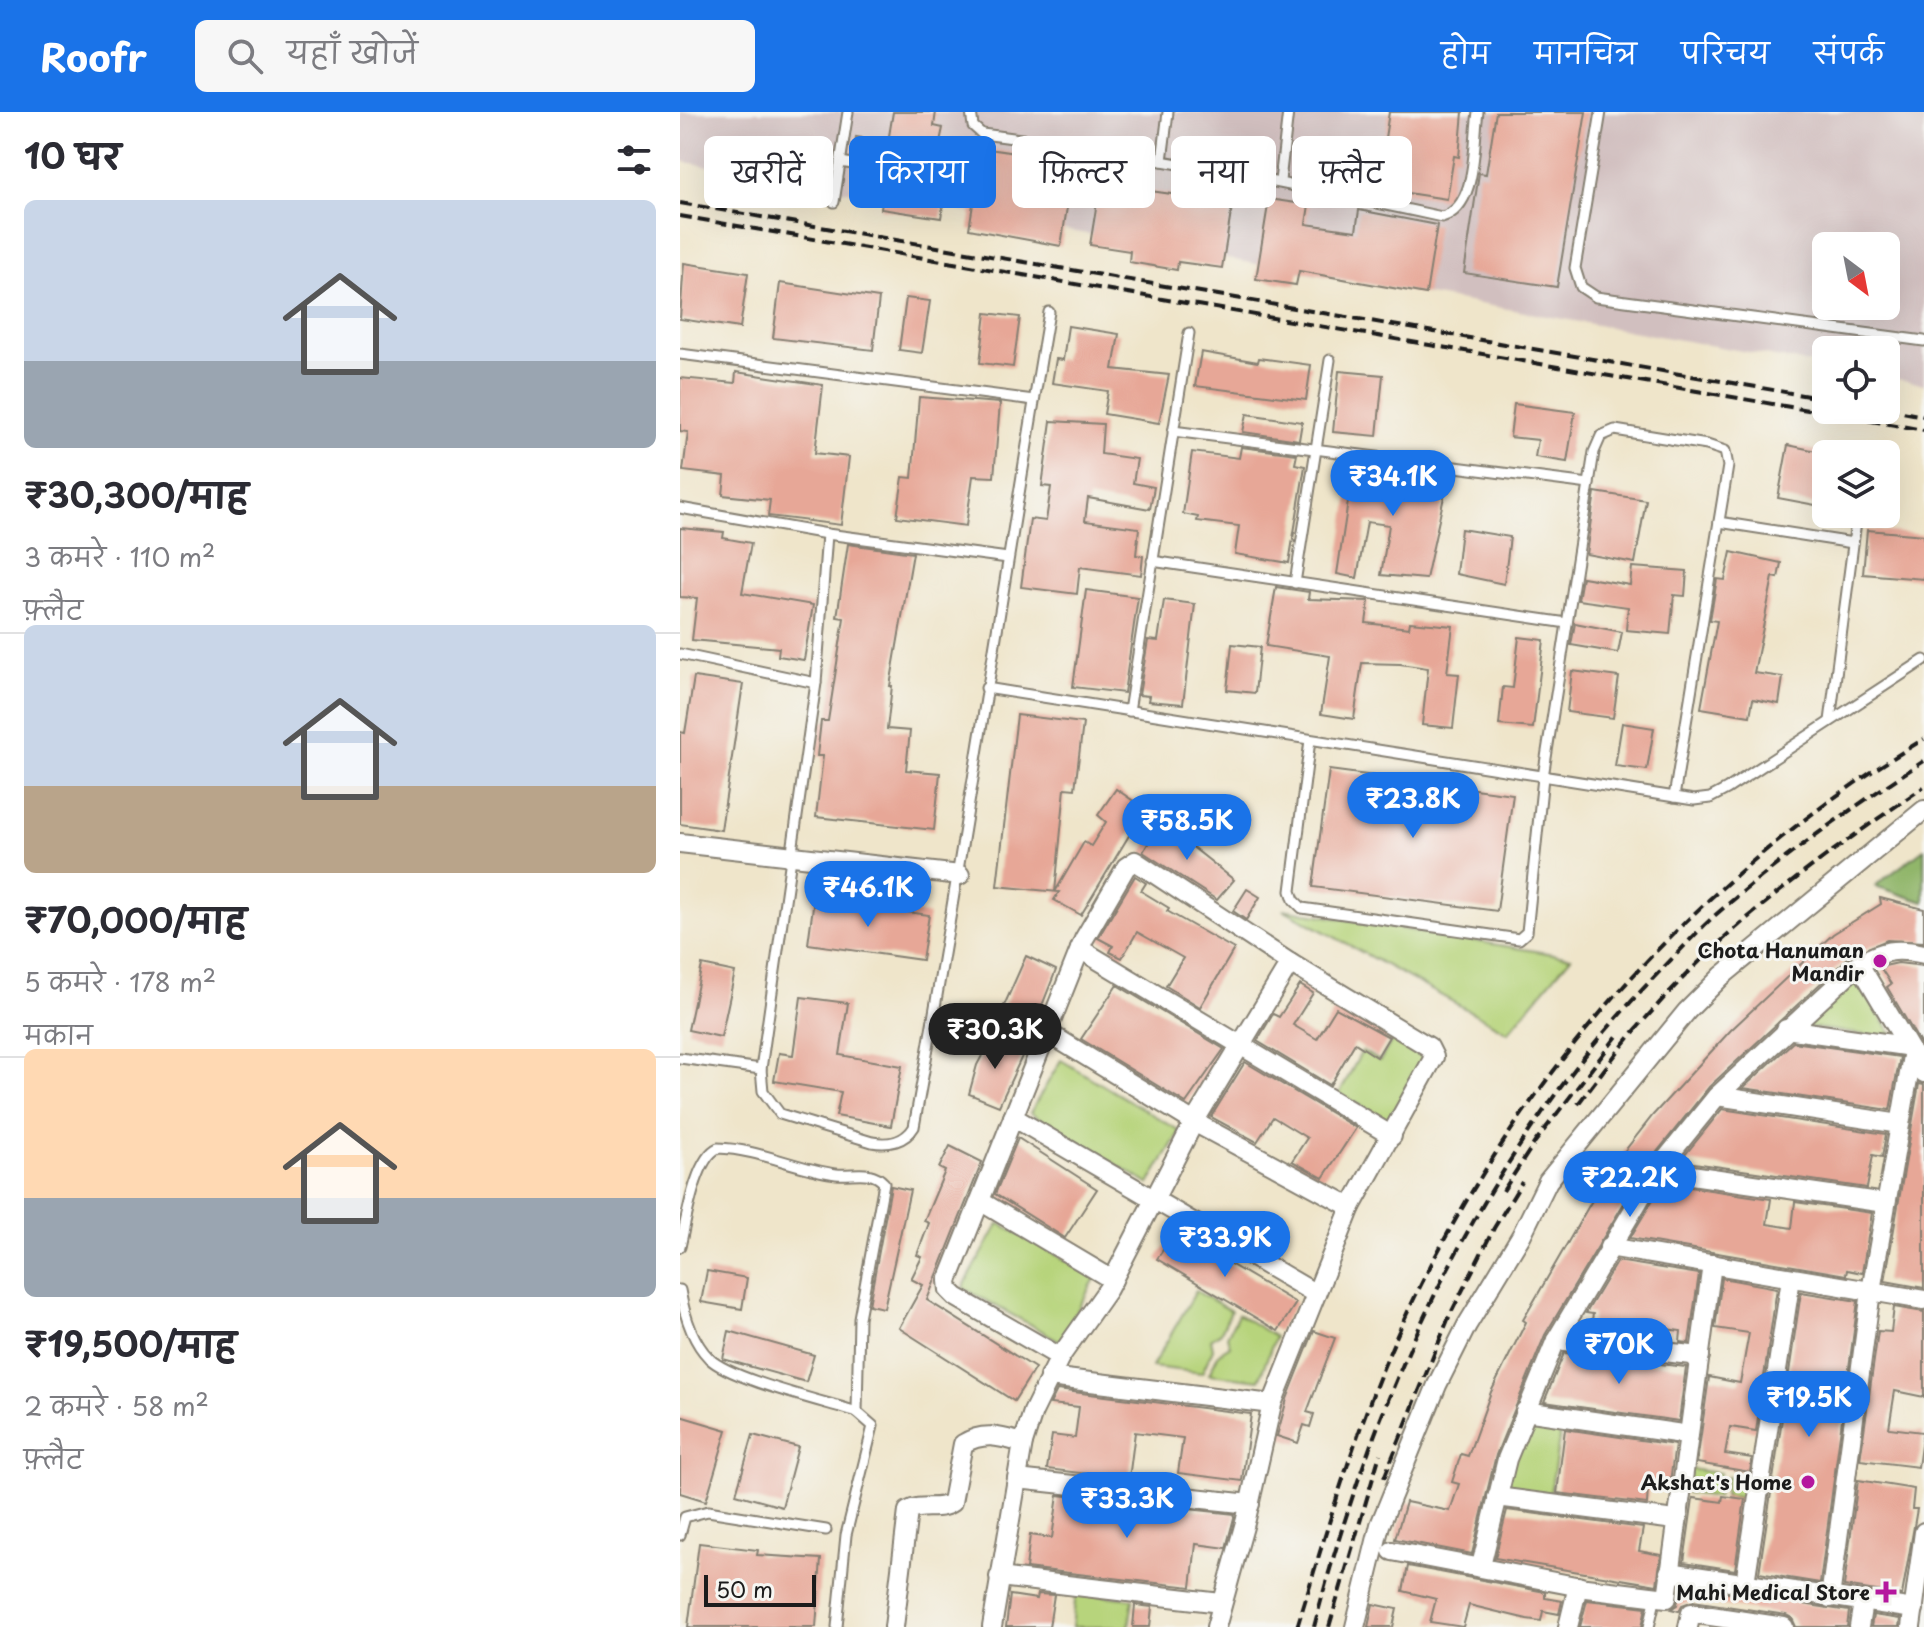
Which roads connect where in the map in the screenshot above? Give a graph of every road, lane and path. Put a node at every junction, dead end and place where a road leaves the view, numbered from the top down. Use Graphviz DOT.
graph roads {
  1 [pos="848,112"];
  2 [pos="971,112"];
  3 [pos="1168,112"];
  4 [pos="1288,112"];
  5 [pos="1478,112"];
  6 [pos="1601,112"];
  7 [pos="1162,161"];
  8 [pos="840,162"];
  9 [pos="849,163"];
  10 [pos="1280,181"];
  11 [pos="834,202"];
  12 [pos="1049,312"];
  13 [pos="1189,333"];
  14 [pos="1924,341"];
  15 [pos="680,354"];
  16 [pos="1330,360"];
  17 [pos="1034,400"];
  18 [pos="1173,431"];
  19 [pos="1317,449"];
  20 [pos="1589,484"];
  21 [pos="680,508"];
  22 [pos="1719,522"];
  23 [pos="1855,528"];
  24 [pos="827,534"];
  25 [pos="1853,543"];
  26 [pos="1008,558"];
  27 [pos="1152,561"];
  28 [pos="1295,583"];
  29 [pos="1567,623"];
  30 [pos="680,654"];
  31 [pos="1924,660"];
  32 [pos="816,683"];
  33 [pos="986,688"];
  34 [pos="1129,711"];
  35 [pos="1830,721"];
  36 [pos="1310,740"];
  37 [pos="1543,777"];
  38 [pos="1674,797"];
  39 [pos="1924,810"];
  40 [pos="680,843"];
  41 [pos="792,855"];
  42 [pos="960,875"];
  43 [pos="1080,949"];
  44 [pos="1924,954"];
  45 [pos="1290,963"];
  46 [pos="1859,964"];
  47 [pos="1786,1029"];
  48 [pos="1045,1031"];
  49 [pos="1240,1045"];
  50 [pos="1909,1051"];
  51 [pos="680,1058"];
  52 [pos="761,1069"];
  53 [pos="1924,1073"];
  54 [pos="1717,1096"];
  55 [pos="1013,1117"];
  56 [pos="1194,1122"];
  57 [pos="1900,1124"];
  58 [pos="1392,1136"];
  59 [pos="1657,1170"];
  60 [pos="980,1201"];
  61 [pos="1154,1201"];
  62 [pos="1885,1203"];
  63 [pos="1351,1207"];
  64 [pos="680,1247"];
  65 [pos="1609,1247"];
  66 [pos="1712,1264"];
  67 [pos="1791,1278"];
  68 [pos="1113,1280"];
  69 [pos="680,1290"];
  70 [pos="1871,1291"];
  71 [pos="1316,1294"];
  72 [pos="1924,1300"];
  73 [pos="1556,1340"];
  74 [pos="1700,1356"];
  75 [pos="1060,1357"];
  76 [pos="1049,1377"];
  77 [pos="1272,1404"];
  78 [pos="1525,1411"];
  79 [pos="857,1412"];
  80 [pos="1689,1435"];
  81 [pos="1023,1443"];
  82 [pos="1017,1479"];
  83 [pos="1497,1497"];
  84 [pos="1250,1504"];
  85 [pos="1675,1520"];
  86 [pos="826,1530"];
  87 [pos="1924,1532"];
  88 [pos="680,1535"];
  89 [pos="1392,1551"];
  90 [pos="1481,1566"];
  91 [pos="1669,1572"];
  92 [pos="999,1577"];
  93 [pos="1745,1583"];
  94 [pos="1578,1586"];
  95 [pos="1656,1596"];
  96 [pos="1830,1598"];
  97 [pos="1863,1602"];
  98 [pos="1221,1603"];
  99 [pos="1912,1618"];
  100 [pos="837,1627"];
  101 [pos="894,1627"];
  102 [pos="992,1627"];
  103 [pos="1216,1627"];
  104 [pos="1355,1627"];
  105 [pos="1568,1627"];
  106 [pos="1649,1627"];
  107 [pos="1688,1627"];
  108 [pos="1784,1627"];
  109 [pos="1859,1627"];
  1 -- 8 [label="lane"];
  2 -- 7 [label="lane"];
  3 -- 7 [label="lane"];
  4 -- 10 [label="lane"];
  5 -- 10 [label="lane"];
  6 -- 14 [label="lane"];
  7 -- 10 [label="lane"];
  8 -- 9 [label="lane"];
  8 -- 11 [label="lane"];
  12 -- 17 [label="lane"];
  13 -- 18 [label="lane"];
  15 -- 17 [label="lane"];
  16 -- 19 [label="lane"];
  17 -- 26 [label="lane"];
  18 -- 19 [label="lane"];
  18 -- 27 [label="lane"];
  19 -- 20 [label="lane"];
  19 -- 28 [label="lane"];
  20 -- 22 [label="lane"];
  20 -- 29 [label="lane"];
  21 -- 24 [label="lane"];
  22 -- 25 [label="lane"];
  22 -- 38 [label="lane"];
  23 -- 25 [label="lane"];
  24 -- 26 [label="lane"];
  24 -- 32 [label="lane"];
  25 -- 35 [label="lane"];
  26 -- 33 [label="lane"];
  27 -- 28 [label="lane"];
  27 -- 34 [label="lane"];
  28 -- 29 [label="lane"];
  29 -- 37 [label="lane"];
  30 -- 32 [label="lane"];
  31 -- 35 [label="lane"];
  32 -- 41 [label="lane"];
  33 -- 34 [label="lane"];
  33 -- 42 [label="lane"];
  34 -- 36 [label="lane"];
  35 -- 38 [label="lane"];
  36 -- 37 [label="lane"];
  36 -- 37 [label="lane"];
  37 -- 38 [label="lane"];
  39 -- 104 [label="street"];
  40 -- 41 [label="street"];
  41 -- 42 [label="street"];
  41 -- 52 [label="lane"];
  42 -- 52 [label="lane"];
  43 -- 45 [label="street"];
  43 -- 48 [label="street"];
  43 -- 49 [label="street"];
  44 -- 46 [label="street"];
  45 -- 49 [label="street"];
  45 -- 58 [label="street"];
  46 -- 47 [label="street"];
  46 -- 50 [label="street"];
  47 -- 50 [label="street"];
  47 -- 54 [label="street"];
  48 -- 55 [label="street"];
  48 -- 56 [label="street"];
  49 -- 56 [label="street"];
  49 -- 58 [label="street"];
  50 -- 53 [label="street"];
  50 -- 57 [label="street"];
  51 -- 52 [label="lane"];
  54 -- 57 [label="street"];
  54 -- 59 [label="street"];
  55 -- 60 [label="street"];
  55 -- 61 [label="street"];
  56 -- 61 [label="street"];
  56 -- 63 [label="street"];
  57 -- 62 [label="street"];
  58 -- 63 [label="street"];
  59 -- 62 [label="street"];
  59 -- 65 [label="street"];
  60 -- 68 [label="street"];
  60 -- 75 [label="street"];
  61 -- 68 [label="street"];
  61 -- 71 [label="street"];
  62 -- 70 [label="street"];
  63 -- 71 [label="street"];
  64 -- 79 [label="lane"];
  65 -- 66 [label="street"];
  65 -- 73 [label="street"];
  66 -- 67 [label="street"];
  66 -- 74 [label="street"];
  67 -- 70 [label="street"];
  67 -- 93 [label="street"];
  68 -- 75 [label="street"];
  69 -- 79 [label="lane"];
  70 -- 72 [label="street"];
  70 -- 96 [label="street"];
  71 -- 77 [label="street"];
  73 -- 74 [label="street"];
  73 -- 78 [label="street"];
  74 -- 80 [label="street"];
  75 -- 76 [label="street"];
  76 -- 77 [label="street"];
  76 -- 81 [label="street"];
  77 -- 84 [label="street"];
  78 -- 80 [label="street"];
  78 -- 83 [label="street"];
  79 -- 100 [label="lane"];
  80 -- 85 [label="street"];
  81 -- 82 [label="street"];
  81 -- 101 [label="street"];
  82 -- 84 [label="street"];
  82 -- 92 [label="street"];
  83 -- 85 [label="street"];
  83 -- 90 [label="street"];
  84 -- 98 [label="street"];
  85 -- 91 [label="street"];
  86 -- 88 [label="lane"];
  87 -- 99 [label="street"];
  89 -- 90 [label="street"];
  90 -- 94 [label="street"];
  91 -- 93 [label="street"];
  91 -- 95 [label="street"];
  92 -- 98 [label="street"];
  92 -- 102 [label="street"];
  93 -- 96 [label="street"];
  94 -- 95 [label="street"];
  94 -- 105 [label="street"];
  95 -- 106 [label="lane"];
  96 -- 97 [label="street"];
  97 -- 99 [label="street"];
  97 -- 109 [label="street"];
  98 -- 103 [label="street"];
  107 -- 108 [label="street"];
}
